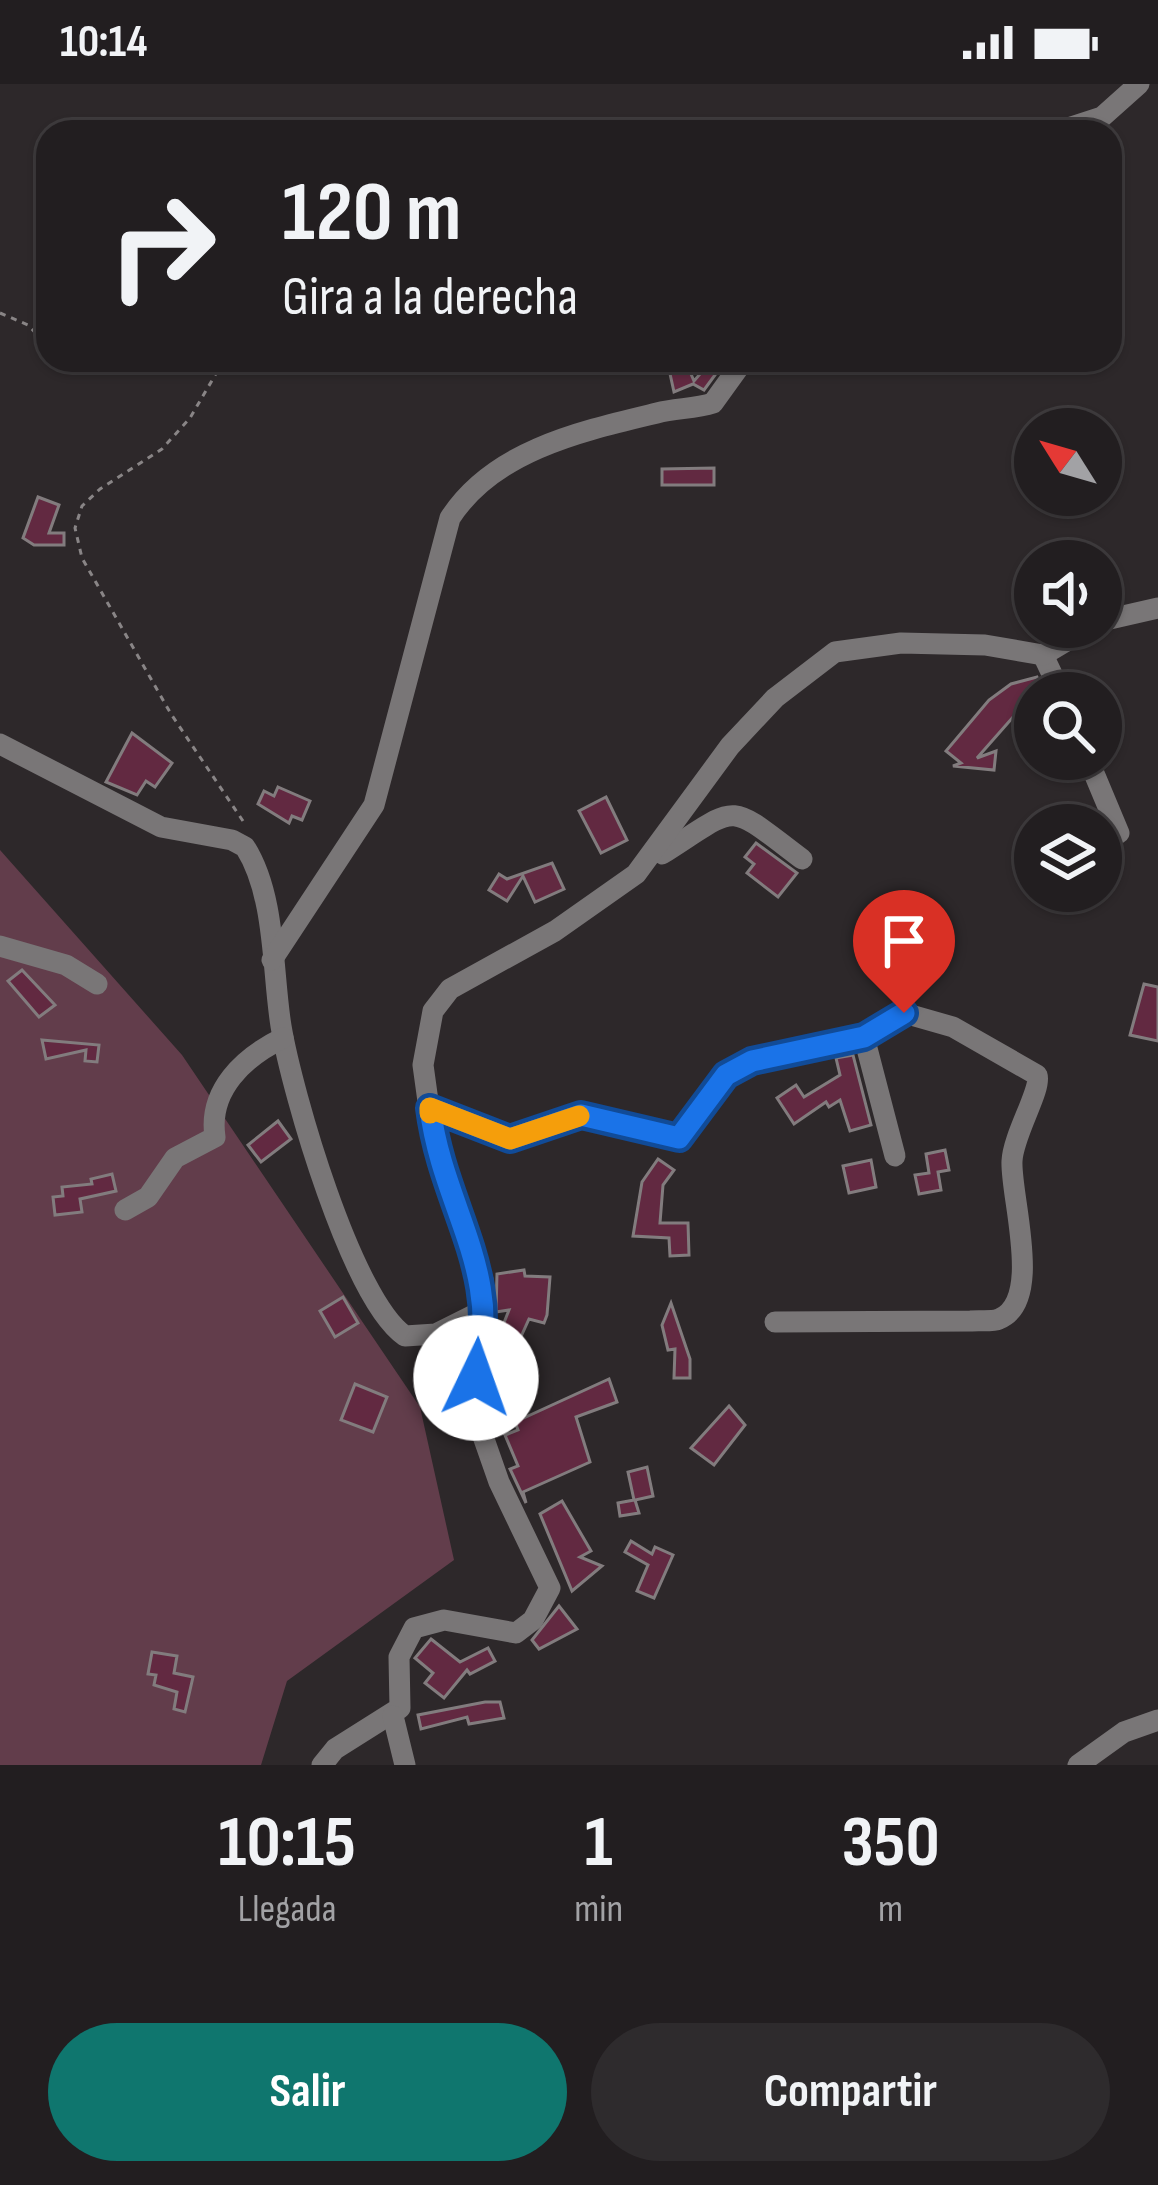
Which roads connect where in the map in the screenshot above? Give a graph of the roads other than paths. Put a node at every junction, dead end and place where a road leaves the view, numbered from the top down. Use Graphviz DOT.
graph roads {
  1 [pos="1139,84"];
  2 [pos="1093,120"];
  3 [pos="736,372"];
  4 [pos="1158,608"];
  5 [pos="1122,616"];
  6 [pos="1055,648"];
  7 [pos="1043,655"];
  8 [pos="1051,672"];
  9 [pos="0,744"];
  10 [pos="650,858"];
  11 [pos="802,859"];
  12 [pos="0,946"];
  13 [pos="272,960"];
  14 [pos="97,984"];
  15 [pos="864,1037"];
  16 [pos="284,1038"];
  17 [pos="430,1108"];
  18 [pos="895,1156"];
  19 [pos="125,1210"];
  20 [pos="480,1319"];
  21 [pos="775,1322"];
  22 [pos="393,1716"];
  23 [pos="1158,1720"];
  24 [pos="322,1765"];
  25 [pos="405,1765"];
  26 [pos="1078,1765"];
  1 -- 2 [label="street"];
  3 -- 13 [label="street"];
  4 -- 5 [label="street"];
  6 -- 7 [label="street"];
  7 -- 8 [label="street"];
  7 -- 10 [label="street"];
  9 -- 13 [label="street"];
  10 -- 11 [label="street"];
  10 -- 17 [label="street"];
  12 -- 14 [label="street"];
  13 -- 16 [label="street"];
  15 -- 17 [label="street"];
  15 -- 18 [label="street"];
  15 -- 21 [label="street"];
  16 -- 19 [label="street"];
  16 -- 20 [label="street"];
  17 -- 20 [label="street"];
  20 -- 22 [label="street"];
  22 -- 24 [label="street"];
  22 -- 25 [label="street"];
  23 -- 26 [label="street"];
}
